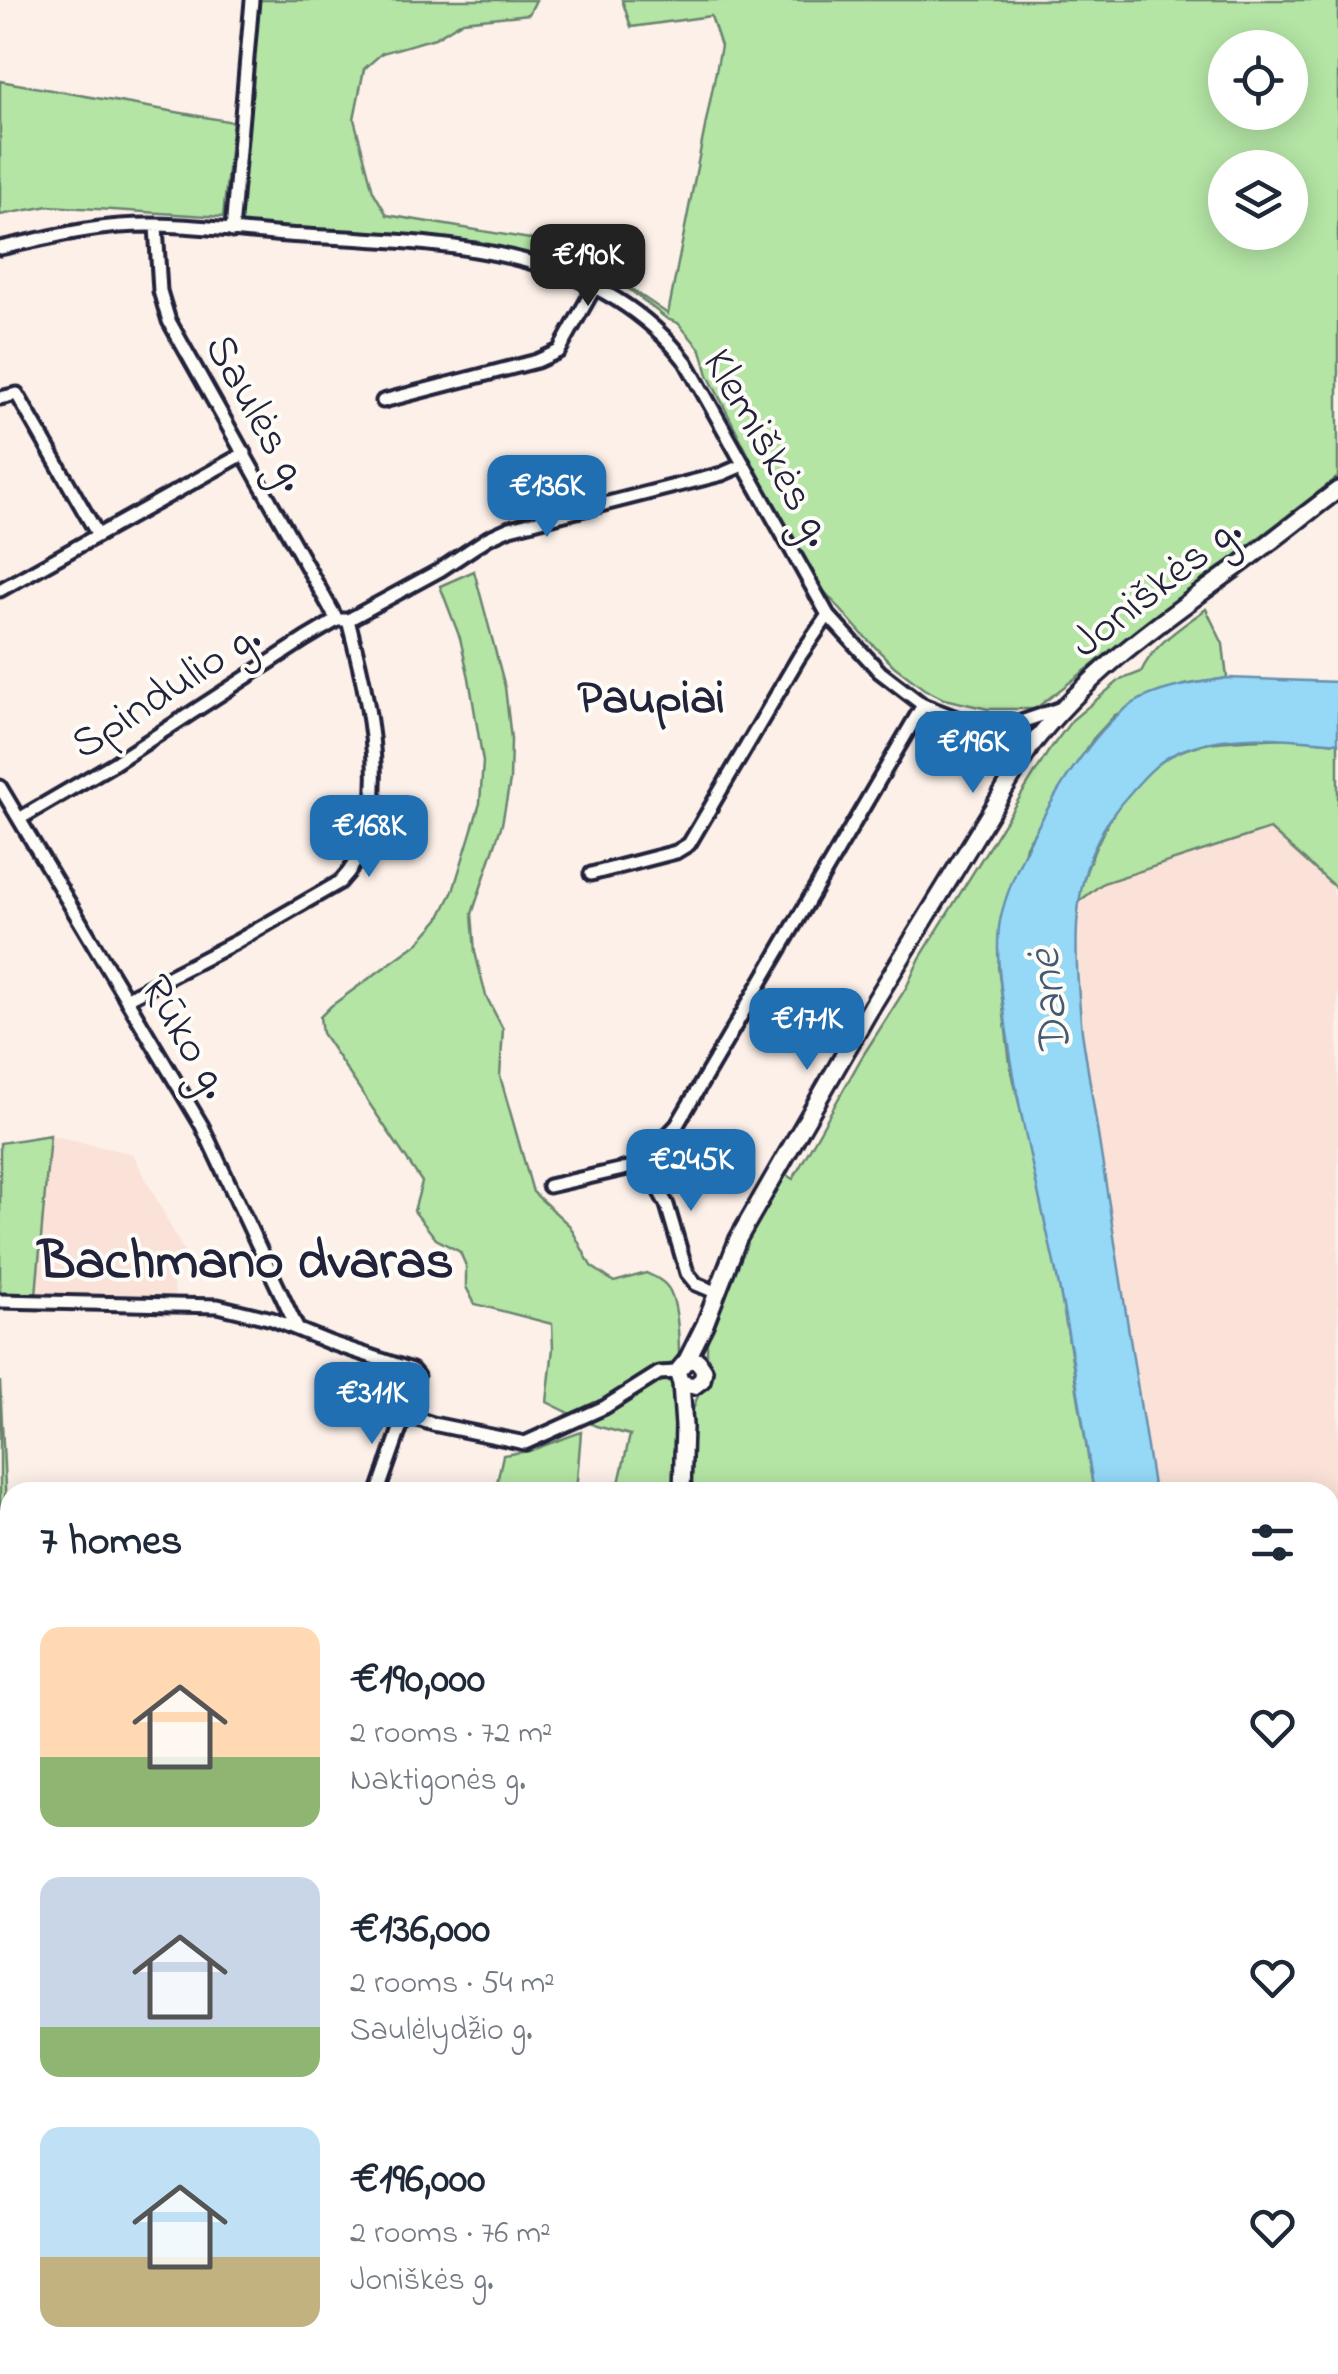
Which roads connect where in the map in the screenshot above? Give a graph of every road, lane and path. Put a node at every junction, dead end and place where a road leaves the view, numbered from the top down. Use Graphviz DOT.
graph roads {
  1 [pos="252,0"];
  2 [pos="156,226"];
  3 [pos="232,231"];
  4 [pos="0,248"];
  5 [pos="594,288"];
  6 [pos="0,398"];
  7 [pos="383,402"];
  8 [pos="244,453"];
  9 [pos="744,465"];
  10 [pos="1338,490"];
  11 [pos="98,536"];
  12 [pos="0,590"];
  13 [pos="828,616"];
  14 [pos="342,620"];
  15 [pos="923,705"];
  16 [pos="1060,709"];
  17 [pos="972,722"];
  18 [pos="1009,723"];
  19 [pos="1011,739"];
  20 [pos="1031,746"];
  21 [pos="1018,765"];
  22 [pos="0,787"];
  23 [pos="18,819"];
  24 [pos="591,874"];
  25 [pos="126,1000"];
  26 [pos="643,1161"];
  27 [pos="549,1186"];
  28 [pos="715,1292"];
  29 [pos="0,1301"];
  30 [pos="297,1328"];
  31 [pos="688,1373"];
  32 [pos="405,1415"];
  33 [pos="382,1482"];
  34 [pos="682,1482"];
  1 -- 3 [label="street"];
  2 -- 3 [label="street, Klemiškės g."];
  2 -- 4 [label="street, Klemiškės g."];
  2 -- 8 [label="street, Saulės g."];
  3 -- 5 [label="street, Klemiškės g."];
  5 -- 7 [label="street"];
  5 -- 9 [label="street, Klemiškės g."];
  6 -- 11 [label="street"];
  8 -- 11 [label="street"];
  8 -- 14 [label="street, Saulės g."];
  9 -- 13 [label="street, Klemiškės g."];
  9 -- 14 [label="street, Spindulio g."];
  10 -- 16 [label="main road, Joniškės g."];
  11 -- 12 [label="street"];
  13 -- 15 [label="street, Klemiškės g."];
  13 -- 24 [label="street"];
  14 -- 23 [label="street, Spindulio g."];
  14 -- 25 [label="street, Saulės g."];
  15 -- 17 [label="street, Klemiškės g."];
  15 -- 26 [label="street"];
  16 -- 18 [label="street, Klemiškės g."];
  16 -- 20 [label="main road, Joniškės g."];
  17 -- 18 [label="street, Klemiškės g."];
  17 -- 19 [label="street, Klemiškės g."];
  18 -- 20 [label="street"];
  19 -- 20 [label="street, Klemiškės g."];
  19 -- 21 [label="street"];
  20 -- 21 [label="main road, Joniškės g."];
  21 -- 28 [label="main road, Joniškės g."];
  22 -- 23 [label="street, Rūko g."];
  23 -- 25 [label="street, Rūko g."];
  25 -- 30 [label="street, Rūko g."];
  26 -- 27 [label="street"];
  26 -- 28 [label="street"];
  28 -- 31 [label="main road, Joniškės g."];
  29 -- 30 [label="street"];
  30 -- 32 [label="street"];
  31 -- 32 [label="street"];
  31 -- 34 [label="main road"];
  32 -- 33 [label="street"];
}
